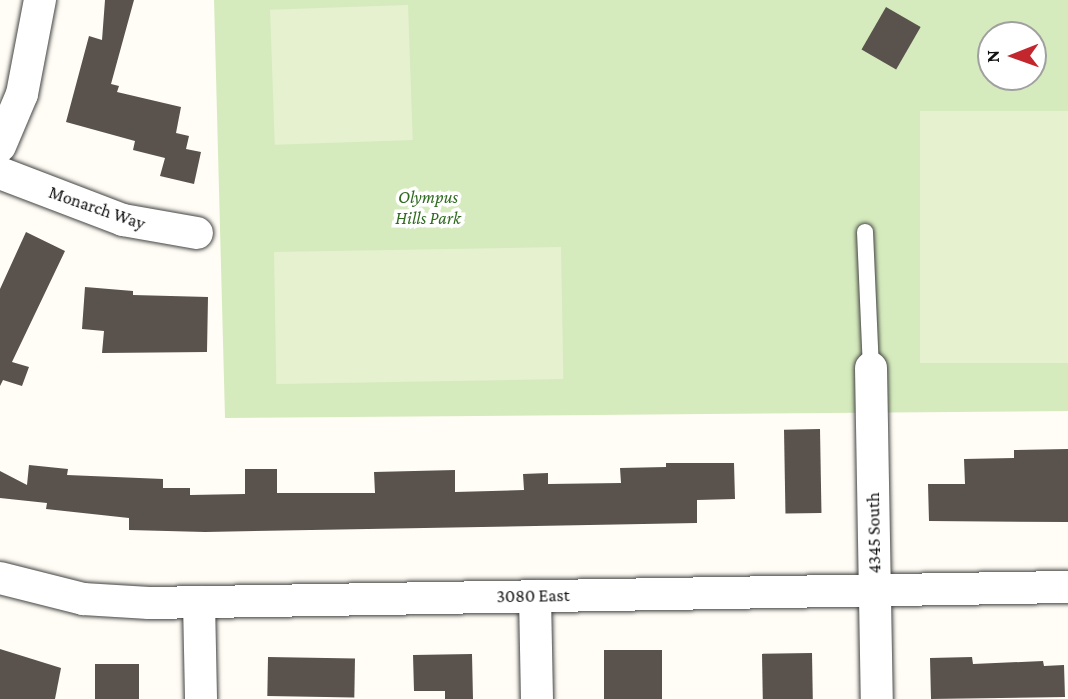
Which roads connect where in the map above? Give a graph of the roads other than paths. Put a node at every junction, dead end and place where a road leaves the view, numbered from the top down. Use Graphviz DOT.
graph roads {
  1 [pos="40,0"];
  2 [pos="0,146"];
  3 [pos="0,173"];
  4 [pos="865,232"];
  5 [pos="197,233"];
  6 [pos="871,368"];
  7 [pos="0,578"];
  8 [pos="1068,587"];
  9 [pos="875,590"];
  10 [pos="535,596"];
  11 [pos="199,602"];
  12 [pos="201,699"];
  13 [pos="537,699"];
  14 [pos="877,699"];
  1 -- 2 [label="street"];
  3 -- 5 [label="street, Monarch Way"];
  4 -- 6 [label="lane"];
  6 -- 9 [label="street, 4345 South"];
  7 -- 11 [label="street, 3080 East"];
  8 -- 9 [label="street, 3080 East"];
  9 -- 10 [label="street, 3080 East"];
  9 -- 14 [label="street, 4345 South"];
  10 -- 11 [label="street, 3080 East"];
  10 -- 13 [label="street"];
  11 -- 12 [label="street"];
}
